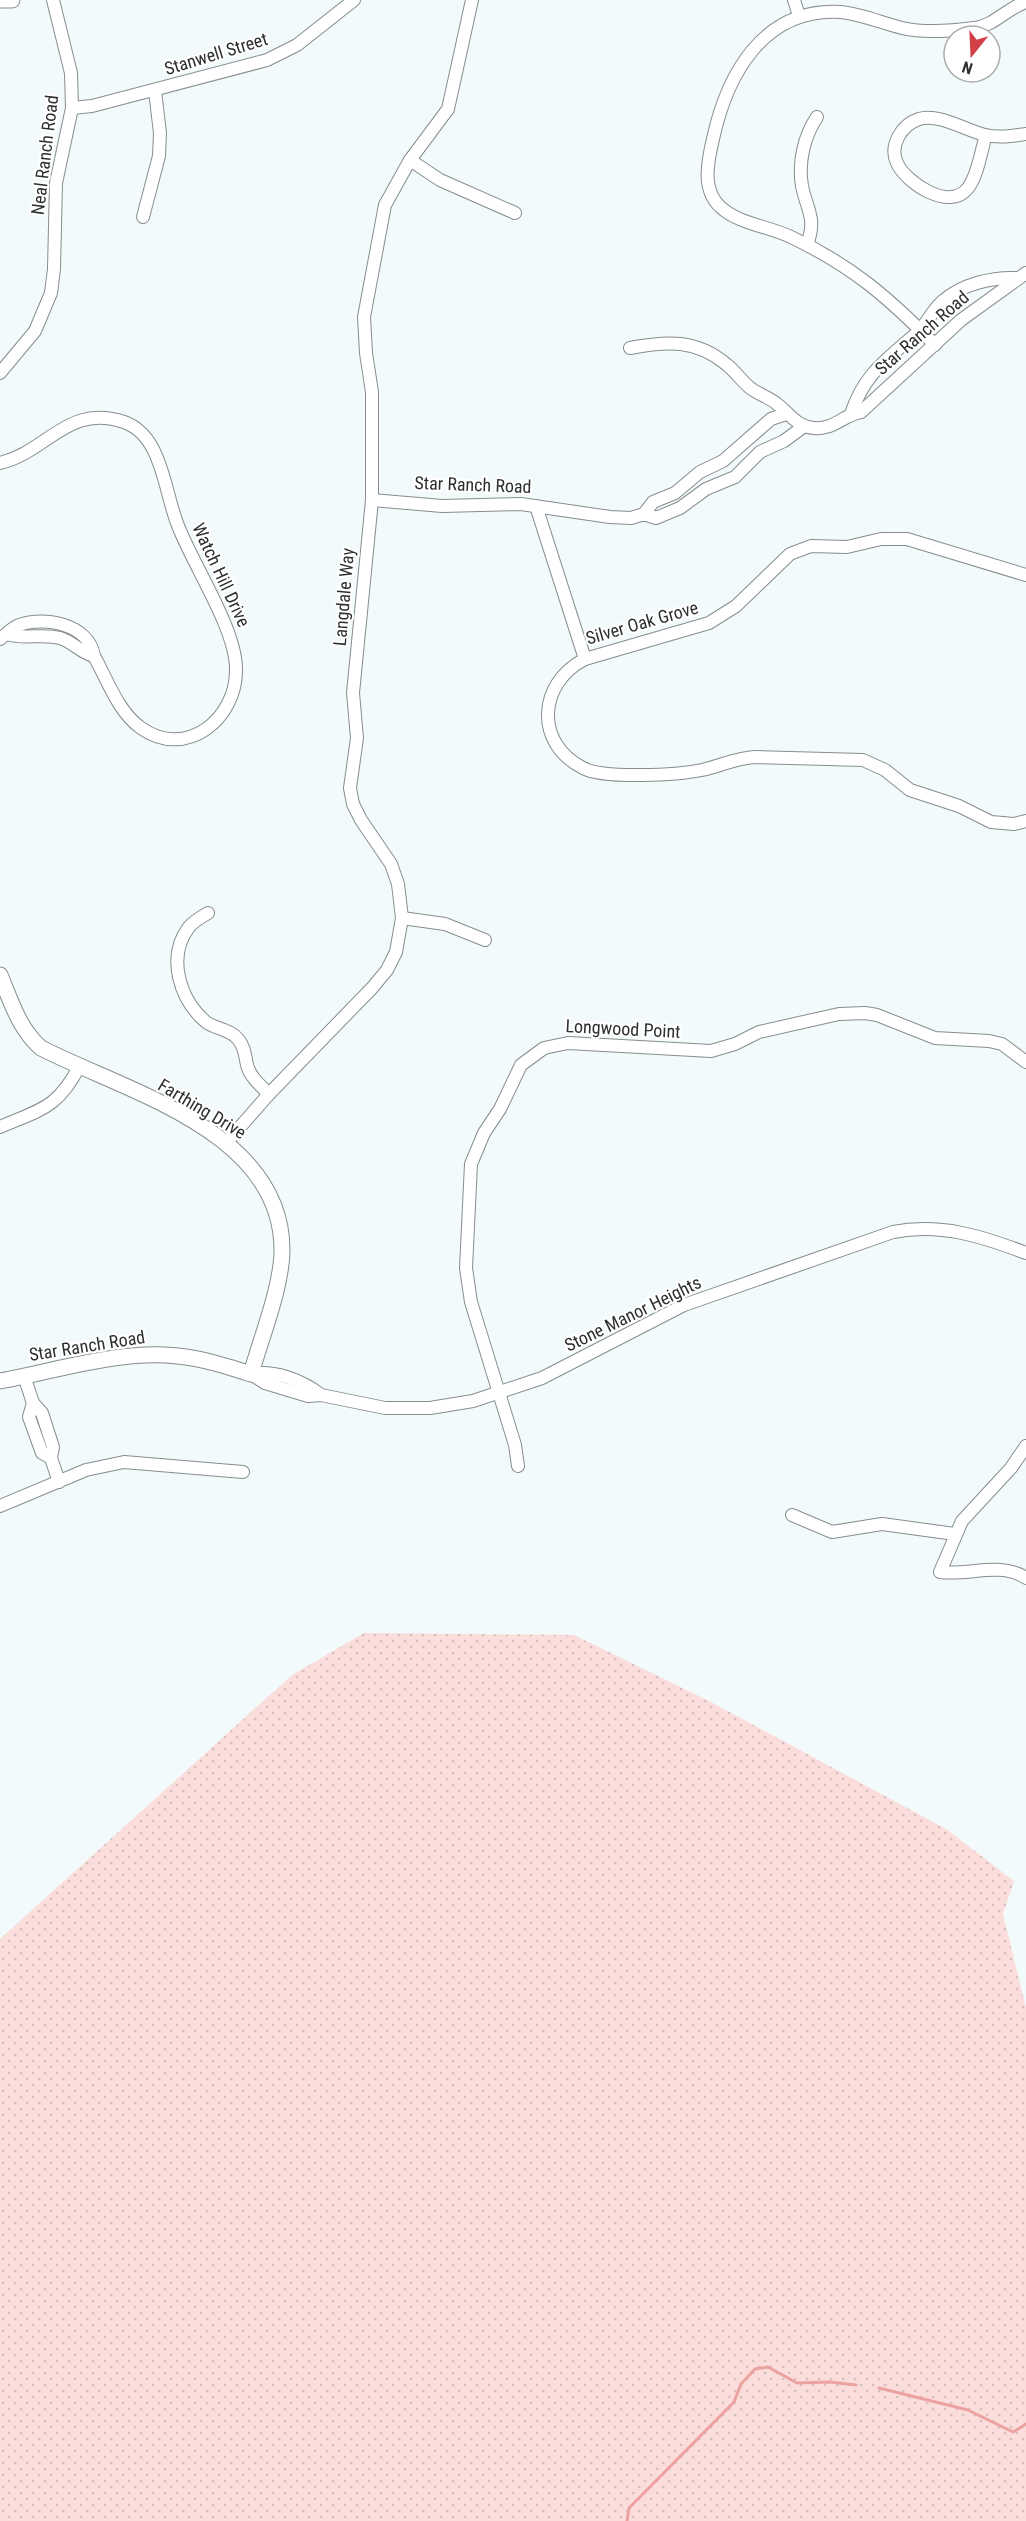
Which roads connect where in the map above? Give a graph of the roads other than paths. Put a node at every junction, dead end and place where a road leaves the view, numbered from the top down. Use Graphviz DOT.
graph roads {
  1 [pos="0,0"];
  2 [pos="12,0"];
  3 [pos="53,0"];
  4 [pos="354,0"];
  5 [pos="472,0"];
  6 [pos="794,0"];
  7 [pos="1026,2"];
  8 [pos="799,16"];
  9 [pos="155,91"];
  10 [pos="72,108"];
  11 [pos="817,117"];
  12 [pos="1026,134"];
  13 [pos="986,135"];
  14 [pos="410,159"];
  15 [pos="515,213"];
  16 [pos="143,217"];
  17 [pos="807,245"];
  18 [pos="1021,276"];
  19 [pos="920,330"];
  20 [pos="935,345"];
  21 [pos="630,348"];
  22 [pos="0,374"];
  23 [pos="786,414"];
  24 [pos="851,414"];
  25 [pos="803,427"];
  26 [pos="748,438"];
  27 [pos="760,452"];
  28 [pos="0,463"];
  29 [pos="372,500"];
  30 [pos="536,506"];
  31 [pos="644,514"];
  32 [pos="1026,575"];
  33 [pos="4,636"];
  34 [pos="585,659"];
  35 [pos="1026,821"];
  36 [pos="208,913"];
  37 [pos="402,918"];
  38 [pos="485,940"];
  39 [pos="0,975"];
  40 [pos="1026,1062"];
  41 [pos="80,1065"];
  42 [pos="269,1094"];
  43 [pos="0,1127"];
  44 [pos="226,1143"];
  45 [pos="1026,1253"];
  46 [pos="251,1374"];
  47 [pos="24,1376"];
  48 [pos="0,1381"];
  49 [pos="500,1394"];
  50 [pos="1026,1446"];
  51 [pos="518,1466"];
  52 [pos="243,1472"];
  53 [pos="59,1482"];
  54 [pos="0,1506"];
  55 [pos="792,1515"];
  56 [pos="955,1534"];
  57 [pos="1026,1578"];
  1 -- 2 [label="street"];
  3 -- 10 [label="street, Neal Ranch Road"];
  4 -- 9 [label="street, Stanwell Street"];
  5 -- 14 [label="street, Langdale Way"];
  6 -- 8 [label="street"];
  7 -- 8 [label="street"];
  8 -- 17 [label="street"];
  9 -- 10 [label="street, Stanwell Street"];
  9 -- 16 [label="street"];
  10 -- 22 [label="street, Neal Ranch Road"];
  11 -- 17 [label="street"];
  12 -- 13 [label="street"];
  13 -- 13 [label="street"];
  14 -- 15 [label="street"];
  14 -- 29 [label="street, Langdale Way"];
  17 -- 19 [label="street"];
  18 -- 19 [label="street, Star Ranch Road"];
  18 -- 20 [label="street, Star Ranch Road"];
  19 -- 20 [label="street"];
  19 -- 24 [label="street, Star Ranch Road"];
  20 -- 24 [label="street, Star Ranch Road"];
  21 -- 23 [label="street"];
  23 -- 25 [label="street"];
  23 -- 26 [label="street"];
  24 -- 25 [label="street, Star Ranch Road"];
  25 -- 27 [label="street, Star Ranch Road"];
  26 -- 27 [label="street"];
  26 -- 31 [label="street"];
  27 -- 31 [label="street, Star Ranch Road"];
  28 -- 33 [label="street, Watch Hill Drive"];
  29 -- 30 [label="street, Star Ranch Road"];
  29 -- 37 [label="street, Langdale Way"];
  30 -- 31 [label="street, Star Ranch Road"];
  30 -- 34 [label="street"];
  32 -- 34 [label="street, Silver Oak Grove"];
  34 -- 35 [label="street, Silver Oak Grove"];
  36 -- 42 [label="street"];
  37 -- 38 [label="street"];
  37 -- 42 [label="street, Langdale Way"];
  39 -- 41 [label="street, Farthing Drive"];
  40 -- 49 [label="street, Longwood Point"];
  41 -- 43 [label="street"];
  41 -- 44 [label="street, Farthing Drive"];
  42 -- 44 [label="street, Langdale Way"];
  44 -- 46 [label="street, Farthing Drive"];
  45 -- 49 [label="street, Stone Manor Heights"];
  46 -- 47 [label="street, Star Ranch Road"];
  46 -- 49 [label="street, Stone Manor Heights"];
  47 -- 48 [label="street, Star Ranch Road"];
  47 -- 53 [label="street"];
  49 -- 51 [label="street, Longwood Point"];
  50 -- 56 [label="street"];
  52 -- 53 [label="street"];
  53 -- 54 [label="street"];
  55 -- 56 [label="street"];
  56 -- 57 [label="street"];
}
